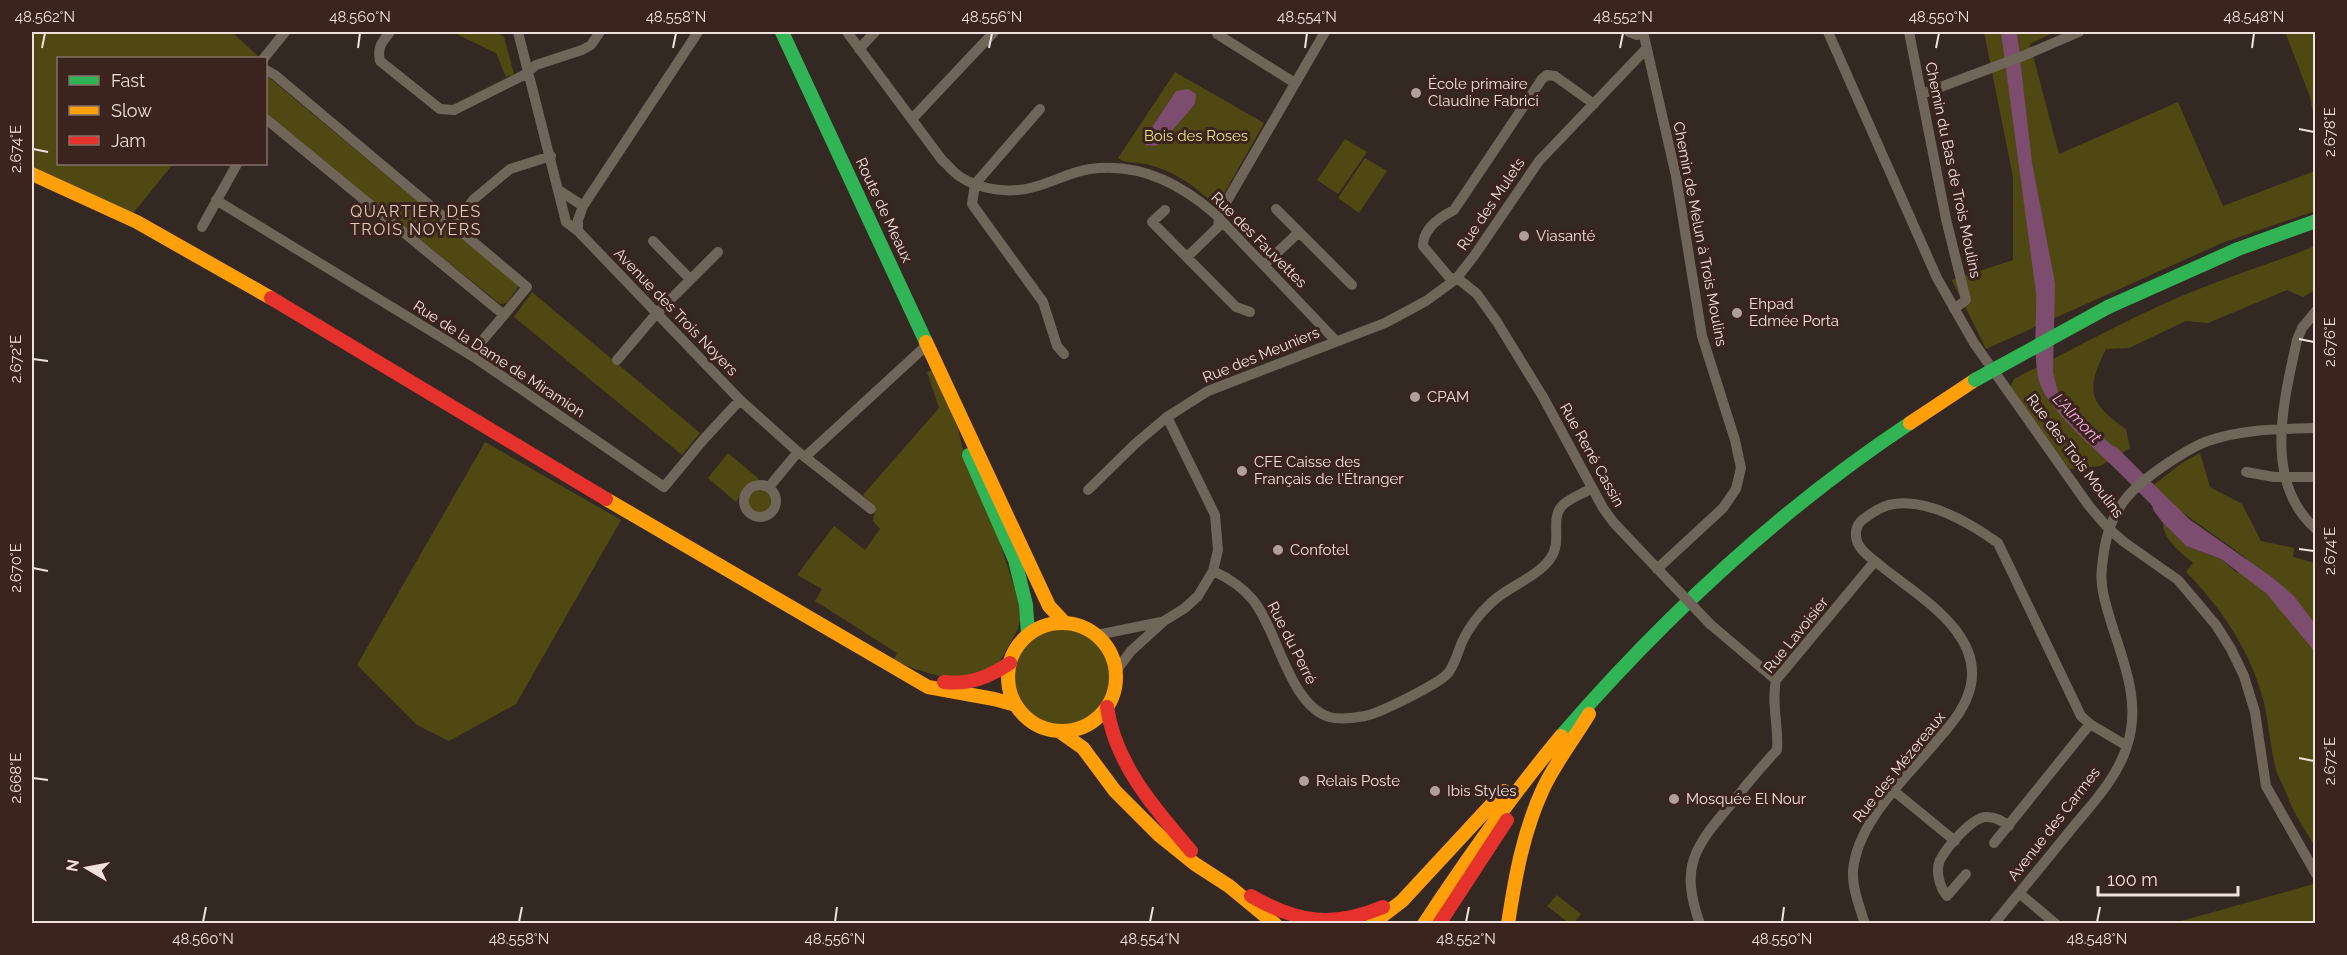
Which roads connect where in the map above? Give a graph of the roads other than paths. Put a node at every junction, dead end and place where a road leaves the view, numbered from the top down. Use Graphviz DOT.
graph roads {
  1 [pos="285,32"];
  2 [pos="390,32"];
  3 [pos="518,32"];
  4 [pos="600,32"];
  5 [pos="699,32"];
  6 [pos="782,32"];
  7 [pos="847,32"];
  8 [pos="875,32"];
  9 [pos="994,32"];
  10 [pos="1325,32"];
  11 [pos="1828,32"];
  12 [pos="1909,32"];
  13 [pos="2079,32"];
  14 [pos="1639,33"];
  15 [pos="1217,34"];
  16 [pos="859,49"];
  17 [pos="1646,49"];
  18 [pos="265,57"];
  19 [pos="267,71"];
  20 [pos="529,72"];
  21 [pos="1295,83"];
  22 [pos="1922,94"];
  23 [pos="1594,104"];
  24 [pos="1040,109"];
  25 [pos="912,119"];
  26 [pos="267,120"];
  27 [pos="551,156"];
  28 [pos="236,165"];
  29 [pos="32,174"];
  30 [pos="975,184"];
  31 [pos="560,191"];
  32 [pos="216,200"];
  33 [pos="583,206"];
  34 [pos="1276,209"];
  35 [pos="1165,210"];
  36 [pos="1219,219"];
  37 [pos="2316,221"];
  38 [pos="454,225"];
  39 [pos="202,227"];
  40 [pos="2316,228"];
  41 [pos="578,231"];
  42 [pos="1299,232"];
  43 [pos="653,241"];
  44 [pos="718,252"];
  45 [pos="1187,257"];
  46 [pos="1264,264"];
  47 [pos="690,279"];
  48 [pos="1456,279"];
  49 [pos="1352,285"];
  50 [pos="1954,309"];
  51 [pos="2110,311"];
  52 [pos="2316,311"];
  53 [pos="1250,312"];
  54 [pos="656,314"];
  55 [pos="504,315"];
  56 [pos="1336,340"];
  57 [pos="928,344"];
  58 [pos="1064,354"];
  59 [pos="470,355"];
  60 [pos="617,360"];
  61 [pos="1977,383"];
  62 [pos="740,400"];
  63 [pos="954,402"];
  64 [pos="1167,417"];
  65 [pos="2316,428"];
  66 [pos="2282,429"];
  67 [pos="802,454"];
  68 [pos="2246,472"];
  69 [pos="2286,477"];
  70 [pos="2316,477"];
  71 [pos="769,487"];
  72 [pos="1592,488"];
  73 [pos="1088,490"];
  74 [pos="871,509"];
  75 [pos="2108,528"];
  76 [pos="2316,529"];
  77 [pos="1875,561"];
  78 [pos="1657,569"];
  79 [pos="1213,571"];
  80 [pos="1164,621"];
  81 [pos="1064,622"];
  82 [pos="1028,634"];
  83 [pos="1097,635"];
  84 [pos="1010,663"];
  85 [pos="894,668"];
  86 [pos="1116,671"];
  87 [pos="1776,680"];
  88 [pos="1016,705"];
  89 [pos="1107,707"];
  90 [pos="1590,713"];
  91 [pos="2090,724"];
  92 [pos="1059,731"];
  93 [pos="2127,746"];
  94 [pos="1549,748"];
  95 [pos="1894,791"];
  96 [pos="2008,826"];
  97 [pos="1955,841"];
  98 [pos="1994,843"];
  99 [pos="1966,874"];
  100 [pos="2316,874"];
  101 [pos="1214,876"];
  102 [pos="1229,886"];
  103 [pos="1412,890"];
  104 [pos="2019,893"];
  105 [pos="1269,922"];
  106 [pos="1372,924"];
  107 [pos="1424,924"];
  108 [pos="1439,924"];
  109 [pos="1508,924"];
  110 [pos="1700,924"];
  111 [pos="1866,924"];
  112 [pos="1994,924"];
  113 [pos="2056,924"];
  1 -- 18 [label="street"];
  2 -- 20 [label="street"];
  3 -- 20 [label="street, Avenue des Trois Noyers"];
  4 -- 20 [label="street"];
  5 -- 33 [label="street"];
  6 -- 57 [label="main road, Route de Meaux"];
  7 -- 16 [label="street"];
  8 -- 16 [label="street"];
  9 -- 25 [label="street"];
  10 -- 21 [label="street"];
  11 -- 50 [label="street, Rue des Trois Moulins"];
  12 -- 22 [label="street, Chemin du Bas de Trois Moulins"];
  13 -- 22 [label="street"];
  14 -- 17 [label="street, Chemin de Melun à Trois Moulins"];
  15 -- 21 [label="street"];
  16 -- 25 [label="street"];
  17 -- 23 [label="street, Rue des Mulets"];
  17 -- 78 [label="street, Chemin de Melun à Trois Moulins"];
  19 -- 38 [label="street"];
  20 -- 27 [label="street, Avenue des Trois Noyers"];
  21 -- 36 [label="street"];
  22 -- 50 [label="street, Chemin du Bas de Trois Moulins"];
  23 -- 48 [label="street, Rue des Mulets"];
  23 -- 48 [label="street, Rue René Cassin"];
  24 -- 30 [label="street"];
  25 -- 30 [label="street"];
  26 -- 55 [label="street"];
  27 -- 31 [label="street, Avenue des Trois Noyers"];
  27 -- 38 [label="street"];
  28 -- 32 [label="street"];
  29 -- 85 [label="main road"];
  30 -- 36 [label="street, Rue des Fauvettes"];
  30 -- 58 [label="street"];
  31 -- 33 [label="street"];
  31 -- 41 [label="street, Avenue des Trois Noyers"];
  32 -- 39 [label="street"];
  32 -- 59 [label="street, Rue de la Dame de Miramion"];
  33 -- 41 [label="street"];
  34 -- 42 [label="street"];
  35 -- 45 [label="street"];
  36 -- 45 [label="street"];
  36 -- 46 [label="street, Rue des Fauvettes"];
  37 -- 51 [label="main road"];
  38 -- 55 [label="street"];
  40 -- 51 [label="main road"];
  41 -- 54 [label="street, Avenue des Trois Noyers"];
  42 -- 46 [label="street"];
  42 -- 49 [label="street"];
  43 -- 47 [label="street"];
  44 -- 47 [label="street"];
  45 -- 53 [label="street"];
  46 -- 56 [label="street, Rue des Fauvettes"];
  47 -- 54 [label="street"];
  48 -- 56 [label="street, Rue des Mulets"];
  48 -- 72 [label="street, Rue René Cassin"];
  50 -- 75 [label="street, Rue des Trois Moulins"];
  51 -- 61 [label="main road, bridge"];
  52 -- 66 [label="street"];
  54 -- 60 [label="street"];
  54 -- 62 [label="street, Avenue des Trois Noyers"];
  55 -- 59 [label="street"];
  56 -- 64 [label="street, Rue des Meuniers"];
  57 -- 63 [label="main road, Route de Meaux"];
  57 -- 67 [label="street"];
  59 -- 62 [label="street, Rue de la Dame de Miramion"];
  61 -- 90 [label="main road"];
  61 -- 94 [label="main road"];
  62 -- 67 [label="street, Avenue des Trois Noyers"];
  63 -- 81 [label="main road, Route de Meaux"];
  63 -- 82 [label="main road, Route de Meaux"];
  64 -- 73 [label="street, Rue des Meuniers"];
  64 -- 79 [label="street"];
  65 -- 66 [label="street"];
  66 -- 69 [label="street"];
  66 -- 75 [label="street"];
  67 -- 71 [label="street"];
  67 -- 74 [label="street, Avenue des Trois Noyers"];
  68 -- 69 [label="street"];
  69 -- 70 [label="street"];
  69 -- 76 [label="street"];
  72 -- 78 [label="street, Rue René Cassin"];
  72 -- 79 [label="street, Rue du Perré"];
  75 -- 93 [label="street, Avenue des Carmes"];
  75 -- 100 [label="street, Rue des Trois Moulins"];
  77 -- 87 [label="street, Rue Lavoisier"];
  77 -- 91 [label="street, Rue des Mézereaux"];
  77 -- 95 [label="street, Rue des Mézereaux"];
  78 -- 87 [label="street, Rue René Cassin, bridge"];
  79 -- 80 [label="street"];
  80 -- 83 [label="street"];
  80 -- 86 [label="street"];
  81 -- 82 [label="main road"];
  81 -- 83 [label="main road"];
  82 -- 84 [label="main road"];
  83 -- 86 [label="main road"];
  84 -- 85 [label="main road"];
  84 -- 88 [label="main road"];
  85 -- 88 [label="main road"];
  86 -- 89 [label="main road"];
  87 -- 110 [label="street, Rue Lavoisier"];
  88 -- 92 [label="main road"];
  89 -- 92 [label="main road"];
  89 -- 101 [label="main road"];
  90 -- 108 [label="main road"];
  90 -- 109 [label="main road"];
  91 -- 93 [label="street"];
  91 -- 96 [label="street"];
  92 -- 101 [label="main road"];
  93 -- 104 [label="street, Avenue des Carmes"];
  94 -- 103 [label="main road"];
  94 -- 107 [label="main road"];
  95 -- 97 [label="street"];
  95 -- 111 [label="street, Rue des Mézereaux"];
  96 -- 97 [label="street"];
  96 -- 98 [label="street"];
  97 -- 99 [label="street"];
  101 -- 102 [label="main road"];
  102 -- 103 [label="main road"];
  102 -- 105 [label="main road"];
  103 -- 106 [label="main road"];
  104 -- 112 [label="street, Avenue des Carmes"];
  104 -- 113 [label="street"];
}
